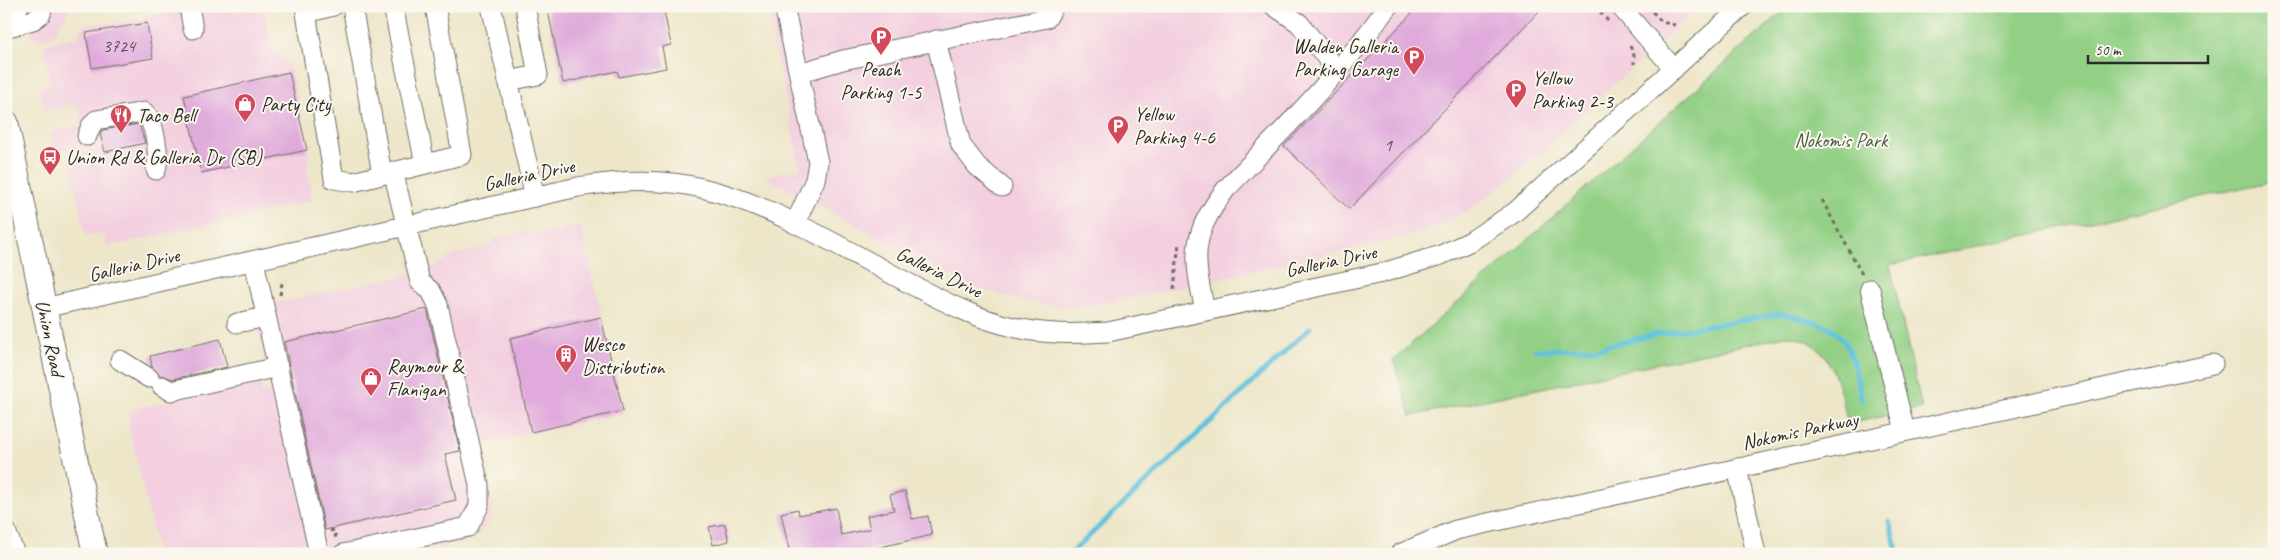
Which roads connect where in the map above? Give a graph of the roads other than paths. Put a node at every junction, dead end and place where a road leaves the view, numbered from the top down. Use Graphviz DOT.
graph roads {
  1 [pos="19,6"];
  2 [pos="42,6"];
  3 [pos="189,6"];
  4 [pos="334,6"];
  5 [pos="352,6"];
  6 [pos="393,6"];
  7 [pos="435,6"];
  8 [pos="491,6"];
  9 [pos="525,6"];
  10 [pos="784,6"];
  11 [pos="1054,6"];
  12 [pos="1274,6"];
  13 [pos="1388,6"];
  14 [pos="1620,6"];
  15 [pos="1743,6"];
  16 [pos="6,8"];
  17 [pos="6,28"];
  18 [pos="193,30"];
  19 [pos="936,40"];
  20 [pos="1674,69"];
  21 [pos="1338,72"];
  22 [pos="799,73"];
  23 [pos="508,82"];
  24 [pos="6,122"];
  25 [pos="87,136"];
  26 [pos="425,164"];
  27 [pos="156,170"];
  28 [pos="387,173"];
  29 [pos="1002,187"];
  30 [pos="535,197"];
  31 [pos="795,224"];
  32 [pos="407,226"];
  33 [pos="254,261"];
  34 [pos="1870,289"];
  35 [pos="44,308"];
  36 [pos="1205,312"];
  37 [pos="266,316"];
  38 [pos="238,323"];
  39 [pos="120,360"];
  40 [pos="2213,364"];
  41 [pos="278,367"];
  42 [pos="1906,431"];
  43 [pos="1737,468"];
  44 [pos="6,531"];
  45 [pos="15,554"];
  46 [pos="95,554"];
  47 [pos="319,554"];
  48 [pos="343,554"];
  49 [pos="1400,554"];
  50 [pos="1756,554"];
  1 -- 16 [label="street"];
  2 -- 17 [label="street"];
  3 -- 18 [label="street"];
  4 -- 28 [label="street"];
  5 -- 28 [label="street"];
  6 -- 26 [label="street"];
  7 -- 26 [label="street"];
  8 -- 23 [label="street"];
  9 -- 23 [label="street"];
  10 -- 22 [label="street"];
  11 -- 19 [label="street"];
  12 -- 21 [label="street"];
  13 -- 21 [label="street"];
  14 -- 20 [label="street"];
  15 -- 20 [label="street, Galleria Drive"];
  19 -- 22 [label="street"];
  19 -- 29 [label="street"];
  20 -- 36 [label="street, Galleria Drive"];
  21 -- 36 [label="street"];
  22 -- 31 [label="street"];
  23 -- 30 [label="street"];
  24 -- 35 [label="main road, Union Road"];
  25 -- 27 [label="street"];
  26 -- 28 [label="street"];
  28 -- 32 [label="street"];
  30 -- 31 [label="street, Galleria Drive"];
  30 -- 32 [label="street, Galleria Drive"];
  31 -- 36 [label="street, Galleria Drive"];
  32 -- 33 [label="street, Galleria Drive"];
  32 -- 48 [label="street"];
  33 -- 35 [label="street, Galleria Drive"];
  33 -- 37 [label="street"];
  34 -- 42 [label="street"];
  35 -- 46 [label="main road, Union Road"];
  37 -- 38 [label="street"];
  37 -- 41 [label="street"];
  39 -- 41 [label="street"];
  40 -- 42 [label="street, Nokomis Parkway"];
  41 -- 47 [label="street"];
  42 -- 43 [label="street, Nokomis Parkway"];
  43 -- 49 [label="street, Nokomis Parkway"];
  43 -- 50 [label="street"];
  44 -- 45 [label="street"];
}
